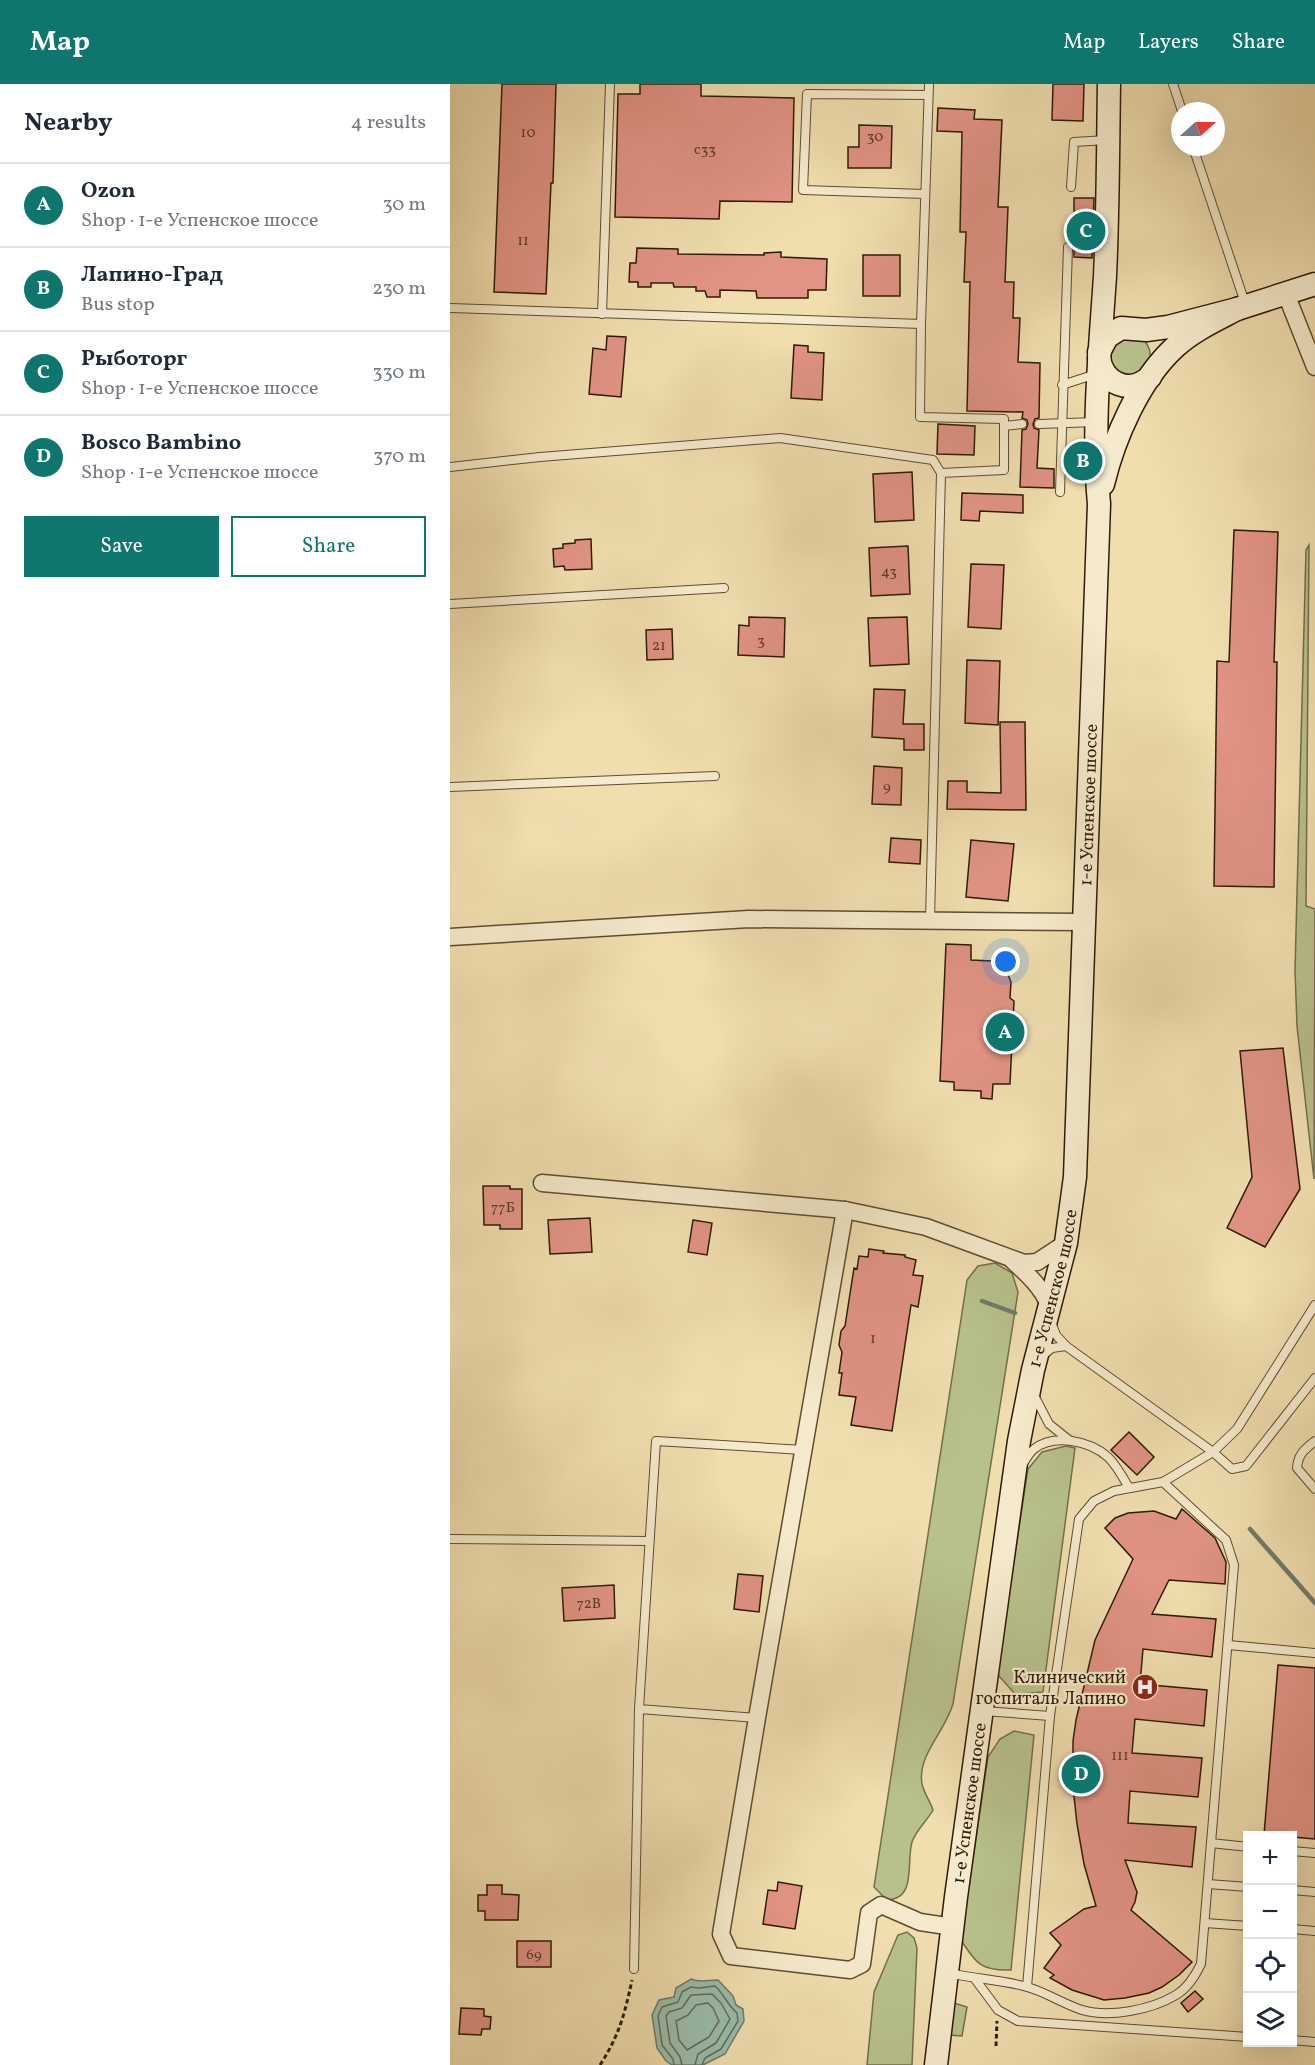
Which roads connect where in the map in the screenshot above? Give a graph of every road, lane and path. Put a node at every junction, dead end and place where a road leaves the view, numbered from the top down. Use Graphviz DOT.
graph roads {
  1 [pos="610,84"];
  2 [pos="929,84"];
  3 [pos="1109,84"];
  4 [pos="1173,84"];
  5 [pos="928,95"];
  6 [pos="1179,102"];
  7 [pos="1108,140"];
  8 [pos="1196,156"];
  9 [pos="1071,187"];
  10 [pos="925,194"];
  11 [pos="1068,247"];
  12 [pos="1105,274"];
  13 [pos="1315,284"];
  14 [pos="1286,294"];
  15 [pos="1248,306"];
  16 [pos="450,308"];
  17 [pos="602,314"];
  18 [pos="921,324"];
  19 [pos="1136,329"];
  20 [pos="1099,361"];
  21 [pos="1315,367"];
  22 [pos="1151,375"];
  23 [pos="1062,385"];
  24 [pos="1096,422"];
  25 [pos="1061,423"];
  26 [pos="1022,424"];
  27 [pos="1039,424"];
  28 [pos="1004,426"];
  29 [pos="450,467"];
  30 [pos="941,473"];
  31 [pos="1060,492"];
  32 [pos="1099,504"];
  33 [pos="724,588"];
  34 [pos="450,604"];
  35 [pos="715,776"];
  36 [pos="450,787"];
  37 [pos="930,920"];
  38 [pos="1084,922"];
  39 [pos="450,937"];
  40 [pos="542,1183"];
  41 [pos="845,1210"];
  42 [pos="1066,1243"];
  43 [pos="1012,1259"];
  44 [pos="1315,1305"];
  45 [pos="1048,1307"];
  46 [pos="1066,1346"];
  47 [pos="1032,1377"];
  48 [pos="1315,1378"];
  49 [pos="1069,1440"];
  50 [pos="1315,1441"];
  51 [pos="803,1450"];
  52 [pos="1213,1452"];
  53 [pos="1014,1480"];
  54 [pos="1163,1482"];
  55 [pos="1129,1488"];
  56 [pos="1315,1489"];
  57 [pos="450,1539"];
  58 [pos="649,1541"];
  59 [pos="1228,1645"];
  60 [pos="1315,1653"];
  61 [pos="639,1709"];
  62 [pos="982,1710"];
  63 [pos="1050,1716"];
  64 [pos="757,1718"];
  65 [pos="1211,1843"];
  66 [pos="1243,1846"];
  67 [pos="1297,1851"];
  68 [pos="1315,1853"];
  69 [pos="1208,1884"];
  70 [pos="1243,1887"];
  71 [pos="1297,1890"];
  72 [pos="1315,1892"];
  73 [pos="1205,1923"];
  74 [pos="1243,1926"];
  75 [pos="953,1927"];
  76 [pos="1297,1929"];
  77 [pos="1315,1931"];
  78 [pos="634,1969"];
  79 [pos="947,1973"];
  80 [pos="975,1979"];
  81 [pos="1027,1987"];
  82 [pos="998,2010"];
  83 [pos="1243,2037"];
  84 [pos="1297,2040"];
  85 [pos="1315,2042"];
  86 [pos="996,2046"];
  87 [pos="600,2065"];
  88 [pos="936,2065"];
  1 -- 17 [label="lane"];
  2 -- 5 [label="lane"];
  3 -- 7 [label="main road, 1-е Успенское шоссе"];
  4 -- 6 [label="lane"];
  5 -- 10 [label="lane"];
  5 -- 10 [label="lane"];
  7 -- 9 [label="lane"];
  7 -- 12 [label="main road, 1-е Успенское шоссе"];
  8 -- 15 [label="lane"];
  10 -- 18 [label="lane"];
  11 -- 23 [label="lane"];
  12 -- 19 [label="main road, 1-е Успенское шоссе"];
  12 -- 20 [label="main road, 1-е Успенское шоссе"];
  13 -- 14 [label="main road, 1-е Успенское шоссе"];
  14 -- 15 [label="main road, 1-е Успенское шоссе"];
  14 -- 21 [label="street"];
  15 -- 19 [label="main road, 1-е Успенское шоссе"];
  15 -- 22 [label="main road, 1-е Успенское шоссе"];
  16 -- 17 [label="lane"];
  17 -- 18 [label="lane"];
  18 -- 28 [label="lane"];
  19 -- 20 [label="main road, 1-е Успенское шоссе"];
  19 -- 22 [label="main road, 1-е Успенское шоссе"];
  20 -- 22 [label="main road"];
  20 -- 23 [label="lane"];
  20 -- 24 [label="main road, 1-е Успенское шоссе"];
  22 -- 32 [label="main road, 1-е Успенское шоссе"];
  23 -- 25 [label="lane"];
  24 -- 25 [label="lane"];
  24 -- 32 [label="main road, 1-е Успенское шоссе"];
  25 -- 27 [label="lane"];
  25 -- 31 [label="lane"];
  26 -- 28 [label="lane"];
  28 -- 30 [label="lane"];
  29 -- 30 [label="lane"];
  30 -- 37 [label="lane"];
  32 -- 38 [label="main road, 1-е Успенское шоссе"];
  33 -- 34 [label="lane"];
  35 -- 36 [label="lane"];
  37 -- 38 [label="street"];
  37 -- 39 [label="street"];
  38 -- 42 [label="main road, 1-е Успенское шоссе"];
  40 -- 41 [label="street"];
  41 -- 43 [label="street"];
  41 -- 51 [label="street"];
  42 -- 43 [label="street"];
  42 -- 45 [label="main road, 1-е Успенское шоссе"];
  43 -- 45 [label="street"];
  44 -- 52 [label="lane"];
  45 -- 46 [label="lane"];
  45 -- 47 [label="main road, 1-е Успенское шоссе"];
  46 -- 47 [label="lane"];
  46 -- 52 [label="lane"];
  47 -- 49 [label="lane"];
  47 -- 53 [label="main road, 1-е Успенское шоссе"];
  48 -- 52 [label="lane"];
  49 -- 53 [label="lane"];
  49 -- 55 [label="lane"];
  50 -- 56 [label="lane"];
  51 -- 58 [label="lane"];
  51 -- 64 [label="street"];
  52 -- 54 [label="lane"];
  53 -- 62 [label="main road, 1-е Успенское шоссе"];
  54 -- 55 [label="lane"];
  54 -- 59 [label="lane"];
  55 -- 63 [label="lane"];
  57 -- 58 [label="lane"];
  58 -- 61 [label="lane"];
  59 -- 60 [label="lane"];
  59 -- 65 [label="lane"];
  61 -- 64 [label="lane"];
  61 -- 78 [label="lane"];
  62 -- 63 [label="lane"];
  62 -- 75 [label="main road, 1-е Успенское шоссе"];
  63 -- 81 [label="lane"];
  64 -- 75 [label="street"];
  65 -- 66 [label="lane"];
  65 -- 69 [label="lane"];
  67 -- 68 [label="lane"];
  69 -- 70 [label="lane"];
  69 -- 73 [label="lane"];
  71 -- 72 [label="lane"];
  73 -- 74 [label="lane"];
  73 -- 81 [label="lane"];
  75 -- 79 [label="main road, 1-е Успенское шоссе"];
  76 -- 77 [label="lane"];
  78 -- 87 [label="path"];
  79 -- 80 [label="lane"];
  79 -- 88 [label="main road, 1-е Успенское шоссе"];
  80 -- 81 [label="lane"];
  80 -- 82 [label="lane"];
  82 -- 83 [label="lane"];
  82 -- 86 [label="path"];
  84 -- 85 [label="lane"];
}
